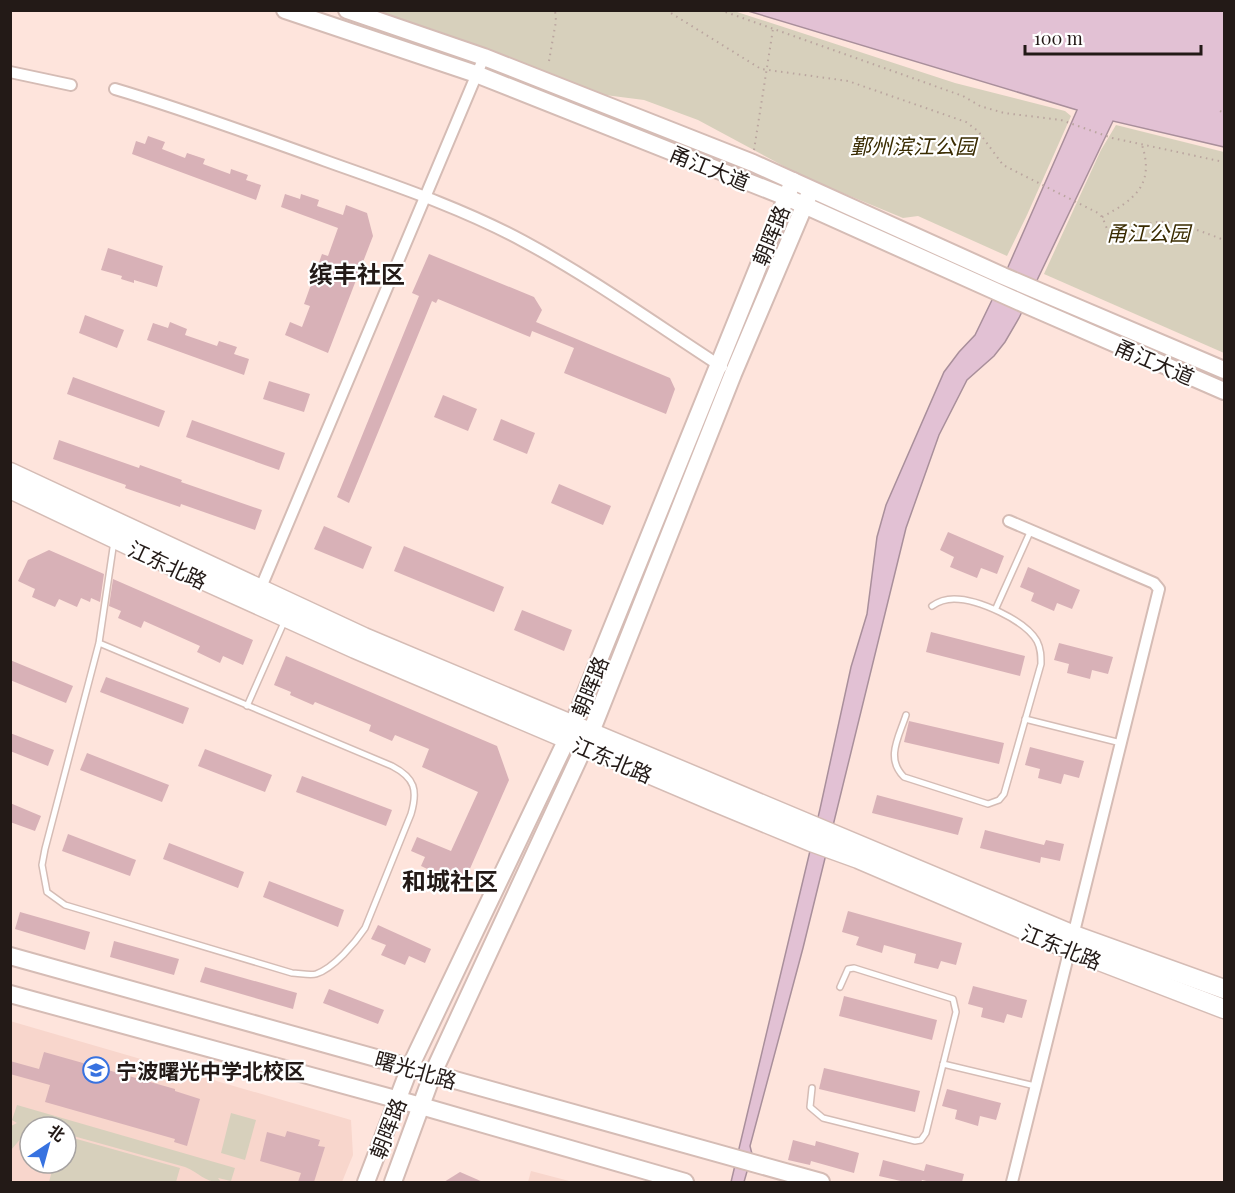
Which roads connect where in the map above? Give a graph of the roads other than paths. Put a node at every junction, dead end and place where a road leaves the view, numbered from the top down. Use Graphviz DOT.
graph roads {
  1 [pos="285,10"];
  2 [pos="346,10"];
  3 [pos="484,57"];
  4 [pos="10,72"];
  5 [pos="476,74"];
  6 [pos="71,85"];
  7 [pos="115,89"];
  8 [pos="793,181"];
  9 [pos="425,196"];
  10 [pos="786,197"];
  11 [pos="807,197"];
  12 [pos="726,369"];
  13 [pos="1224,370"];
  14 [pos="1224,391"];
  15 [pos="10,472"];
  16 [pos="10,489"];
  17 [pos="1009,521"];
  18 [pos="1031,530"];
  19 [pos="114,538"];
  20 [pos="257,596"];
  21 [pos="932,606"];
  22 [pos="996,608"];
  23 [pos="286,617"];
  24 [pos="99,643"];
  25 [pos="247,706"];
  26 [pos="906,715"];
  27 [pos="1025,719"];
  28 [pos="570,732"];
  29 [pos="588,739"];
  30 [pos="1121,743"];
  31 [pos="851,849"];
  32 [pos="1071,942"];
  33 [pos="10,956"];
  34 [pos="840,987"];
  35 [pos="1224,989"];
  36 [pos="10,994"];
  37 [pos="1224,1010"];
  38 [pos="943,1064"];
  39 [pos="410,1067"];
  40 [pos="433,1074"];
  41 [pos="1035,1086"];
  42 [pos="812,1088"];
  43 [pos="398,1099"];
  44 [pos="421,1106"];
  45 [pos="366,1182"];
  46 [pos="393,1182"];
  47 [pos="685,1182"];
  48 [pos="821,1182"];
  49 [pos="1012,1182"];
  1 -- 5 [label="main road, 甬江大道"];
  2 -- 3 [label="main road, 甬江大道"];
  3 -- 5 [label="street"];
  3 -- 8 [label="main road, 甬江大道"];
  4 -- 6 [label="street"];
  5 -- 9 [label="street"];
  5 -- 10 [label="main road, 甬江大道"];
  7 -- 9 [label="street"];
  8 -- 10 [label="main road, 朝晖路"];
  8 -- 11 [label="main road, 甬江大道"];
  9 -- 12 [label="street"];
  9 -- 20 [label="street"];
  10 -- 11 [label="main road, 甬江大道"];
  10 -- 12 [label="main road, 朝晖路"];
  11 -- 12 [label="main road, 朝晖路"];
  11 -- 13 [label="main road, 甬江大道"];
  11 -- 14 [label="main road, 甬江大道"];
  12 -- 28 [label="main road, 朝晖路"];
  12 -- 29 [label="main road, 朝晖路"];
  15 -- 20 [label="main road, 江东北路"];
  16 -- 19 [label="main road, 江东北路"];
  17 -- 18 [label="street"];
  18 -- 22 [label="lane"];
  18 -- 30 [label="street"];
  19 -- 20 [label="main road, 江东北路"];
  19 -- 24 [label="lane"];
  20 -- 23 [label="main road, 江东北路"];
  20 -- 28 [label="main road, 江东北路"];
  21 -- 22 [label="lane"];
  22 -- 27 [label="lane"];
  23 -- 25 [label="lane"];
  23 -- 28 [label="main road, 江东北路"];
  24 -- 25 [label="lane"];
  24 -- 25 [label="lane"];
  26 -- 27 [label="lane"];
  27 -- 30 [label="lane"];
  28 -- 29 [label="main road, 江东北路"];
  28 -- 39 [label="main road, 朝晖路"];
  29 -- 31 [label="main road, 江东北路"];
  29 -- 31 [label="main road, 江东北路"];
  29 -- 40 [label="main road, 朝晖路"];
  30 -- 32 [label="street"];
  31 -- 32 [label="main road, 江东北路"];
  32 -- 35 [label="main road, 江东北路"];
  32 -- 37 [label="main road, 江东北路"];
  32 -- 41 [label="street"];
  33 -- 39 [label="main road, 曙光北路"];
  34 -- 38 [label="lane"];
  36 -- 43 [label="main road, 曙光北路"];
  38 -- 41 [label="lane"];
  38 -- 42 [label="lane"];
  39 -- 40 [label="main road, 曙光北路"];
  39 -- 43 [label="main road, 朝晖路"];
  40 -- 44 [label="main road, 朝晖路"];
  40 -- 48 [label="main road, 曙光北路"];
  41 -- 49 [label="street"];
  43 -- 44 [label="main road, 曙光北路"];
  43 -- 45 [label="main road, 朝晖路"];
  44 -- 46 [label="main road, 朝晖路"];
  44 -- 47 [label="main road, 曙光北路"];
}
